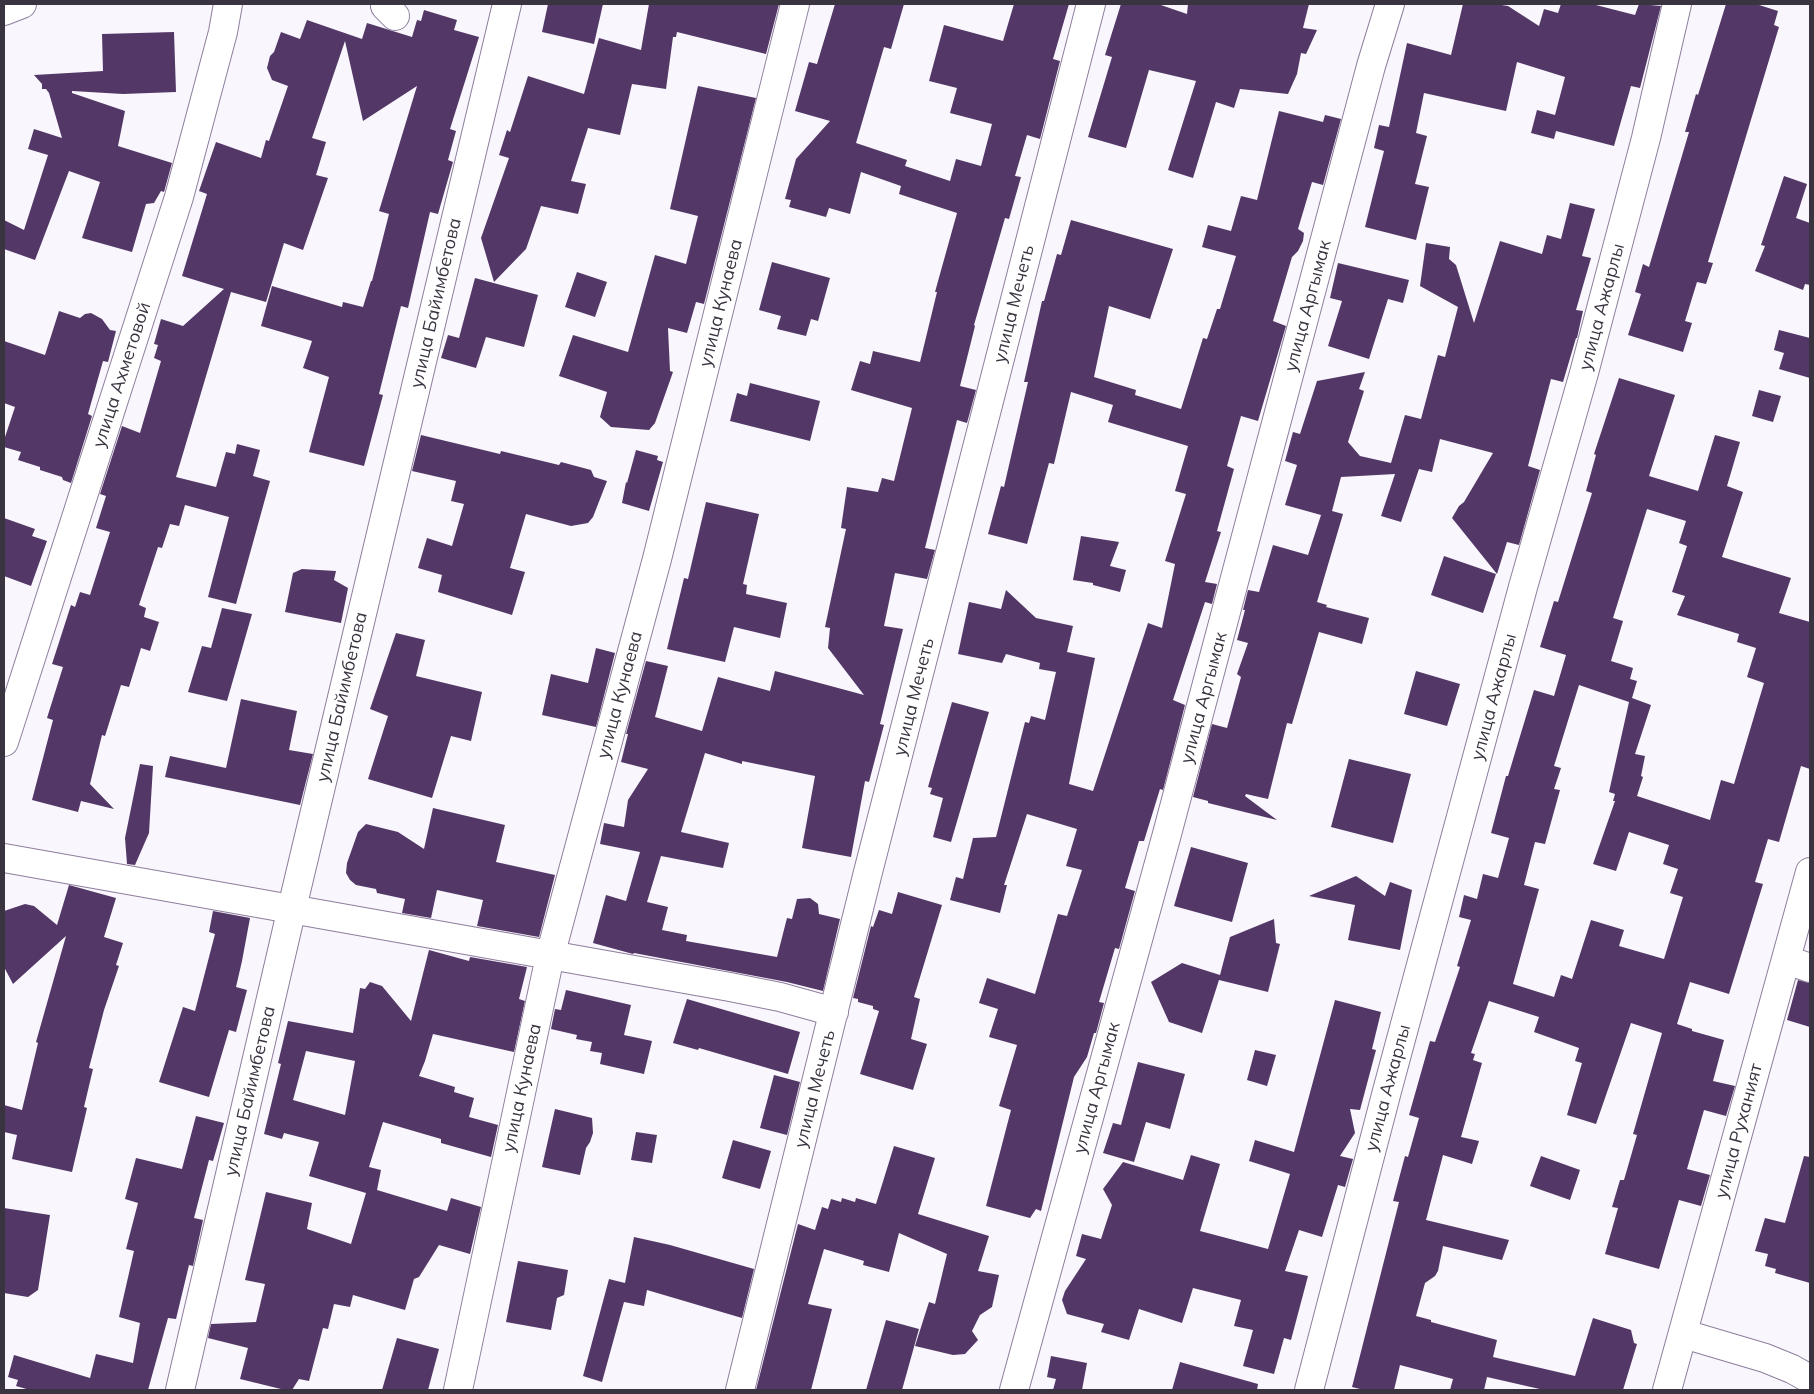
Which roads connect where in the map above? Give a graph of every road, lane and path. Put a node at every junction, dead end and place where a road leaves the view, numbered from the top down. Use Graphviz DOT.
graph roads {
  1 [pos="22,4"];
  2 [pos="228,4"];
  3 [pos="507,4"];
  4 [pos="796,4"];
  5 [pos="1091,4"];
  6 [pos="1390,4"];
  7 [pos="1677,4"];
  8 [pos="4,11"];
  9 [pos="4,742"];
  10 [pos="4,858"];
  11 [pos="1810,872"];
  12 [pos="292,908"];
  13 [pos="550,956"];
  14 [pos="1799,964"];
  15 [pos="834,1012"];
  16 [pos="1684,1334"];
  17 [pos="1810,1379"];
  18 [pos="180,1390"];
  19 [pos="458,1390"];
  20 [pos="740,1390"];
  21 [pos="1014,1390"];
  22 [pos="1309,1390"];
  23 [pos="1667,1390"];
  1 -- 8 [label="street"];
  2 -- 9 [label="street, улица Ахметовой"];
  3 -- 12 [label="street, улица Байимбетова"];
  4 -- 13 [label="street, улица Кунаева"];
  5 -- 15 [label="street, улица Мечеть"];
  6 -- 21 [label="street, улица Аргымак"];
  7 -- 22 [label="street, улица Ажарлы"];
  10 -- 12 [label="street"];
  11 -- 14 [label="street, улица Руханият"];
  12 -- 13 [label="street"];
  12 -- 18 [label="street, улица Байимбетова"];
  13 -- 15 [label="street"];
  13 -- 19 [label="street, улица Кунаева"];
  14 -- 16 [label="street, улица Руханият"];
  15 -- 20 [label="street, улица Мечеть"];
  16 -- 17 [label="street"];
  16 -- 23 [label="street, улица Руханият"];
}
